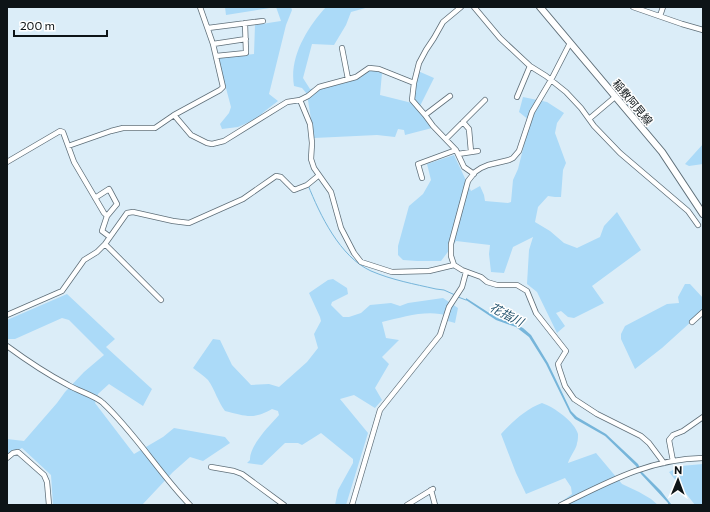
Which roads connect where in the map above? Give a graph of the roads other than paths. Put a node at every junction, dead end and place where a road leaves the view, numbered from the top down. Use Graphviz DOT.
graph roads {
  1 [pos="200,7"];
  2 [pos="461,7"];
  3 [pos="474,7"];
  4 [pos="540,7"];
  5 [pos="633,7"];
  6 [pos="650,7"];
  7 [pos="663,7"];
  8 [pos="649,12"];
  9 [pos="660,16"];
  10 [pos="263,21"];
  11 [pos="245,23"];
  12 [pos="208,28"];
  13 [pos="703,30"];
  14 [pos="246,39"];
  15 [pos="570,43"];
  16 [pos="213,44"];
  17 [pos="342,48"];
  18 [pos="216,56"];
  19 [pos="530,66"];
  20 [pos="348,79"];
  21 [pos="551,80"];
  22 [pos="414,82"];
  23 [pos="450,96"];
  24 [pos="517,97"];
  25 [pos="615,97"];
  26 [pos="300,100"];
  27 [pos="485,100"];
  28 [pos="174,115"];
  29 [pos="425,115"];
  30 [pos="589,120"];
  31 [pos="463,122"];
  32 [pos="446,139"];
  33 [pos="68,146"];
  34 [pos="478,151"];
  35 [pos="457,152"];
  36 [pos="471,152"];
  37 [pos="7,162"];
  38 [pos="474,174"];
  39 [pos="318,176"];
  40 [pos="422,178"];
  41 [pos="95,198"];
  42 [pos="703,214"];
  43 [pos="108,216"];
  44 [pos="698,225"];
  45 [pos="110,237"];
  46 [pos="105,244"];
  47 [pos="454,265"];
  48 [pos="466,272"];
  49 [pos="161,300"];
  50 [pos="703,312"];
  51 [pos="7,315"];
  52 [pos="692,322"];
  53 [pos="7,346"];
  54 [pos="703,417"];
  55 [pos="7,458"];
  56 [pos="703,458"];
  57 [pos="673,461"];
  58 [pos="664,463"];
  59 [pos="212,467"];
  60 [pos="417,499"];
  61 [pos="49,505"];
  62 [pos="190,505"];
  63 [pos="284,505"];
  64 [pos="352,505"];
  65 [pos="407,505"];
  66 [pos="419,505"];
  67 [pos="436,505"];
  68 [pos="562,505"];
  1 -- 12 [label="street"];
  2 -- 22 [label="street"];
  3 -- 19 [label="street"];
  4 -- 15 [label="main road, 稲敷阿見線"];
  5 -- 8 [label="street"];
  6 -- 8 [label="street"];
  7 -- 9 [label="street"];
  8 -- 9 [label="street"];
  9 -- 13 [label="street"];
  10 -- 11 [label="street"];
  11 -- 12 [label="street"];
  11 -- 14 [label="street"];
  12 -- 16 [label="street"];
  14 -- 16 [label="street"];
  14 -- 18 [label="street"];
  15 -- 21 [label="street"];
  15 -- 25 [label="main road, 稲敷阿見線"];
  16 -- 18 [label="street"];
  17 -- 20 [label="street"];
  18 -- 28 [label="street"];
  19 -- 21 [label="street"];
  19 -- 24 [label="street"];
  20 -- 22 [label="street"];
  20 -- 26 [label="street"];
  21 -- 30 [label="street"];
  21 -- 38 [label="street"];
  22 -- 29 [label="street"];
  23 -- 29 [label="street"];
  25 -- 30 [label="street"];
  25 -- 42 [label="main road, 稲敷阿見線"];
  26 -- 28 [label="street"];
  26 -- 39 [label="street"];
  27 -- 31 [label="street"];
  28 -- 33 [label="street"];
  29 -- 32 [label="street"];
  30 -- 44 [label="street"];
  31 -- 32 [label="street"];
  31 -- 36 [label="street"];
  32 -- 35 [label="street"];
  33 -- 37 [label="street"];
  33 -- 41 [label="street"];
  34 -- 36 [label="street"];
  35 -- 36 [label="street"];
  35 -- 38 [label="street"];
  35 -- 40 [label="street"];
  38 -- 47 [label="street"];
  39 -- 45 [label="street"];
  39 -- 47 [label="street"];
  41 -- 43 [label="street"];
  41 -- 43 [label="street"];
  43 -- 45 [label="street"];
  45 -- 46 [label="street"];
  46 -- 49 [label="street"];
  46 -- 51 [label="street"];
  47 -- 48 [label="street"];
  48 -- 58 [label="street"];
  48 -- 64 [label="street"];
  50 -- 52 [label="street"];
  53 -- 62 [label="street"];
  54 -- 57 [label="street"];
  55 -- 61 [label="street"];
  56 -- 57 [label="street"];
  57 -- 58 [label="street"];
  58 -- 68 [label="street"];
  59 -- 63 [label="street"];
  60 -- 65 [label="street"];
  60 -- 66 [label="street"];
  60 -- 67 [label="street"];
}
